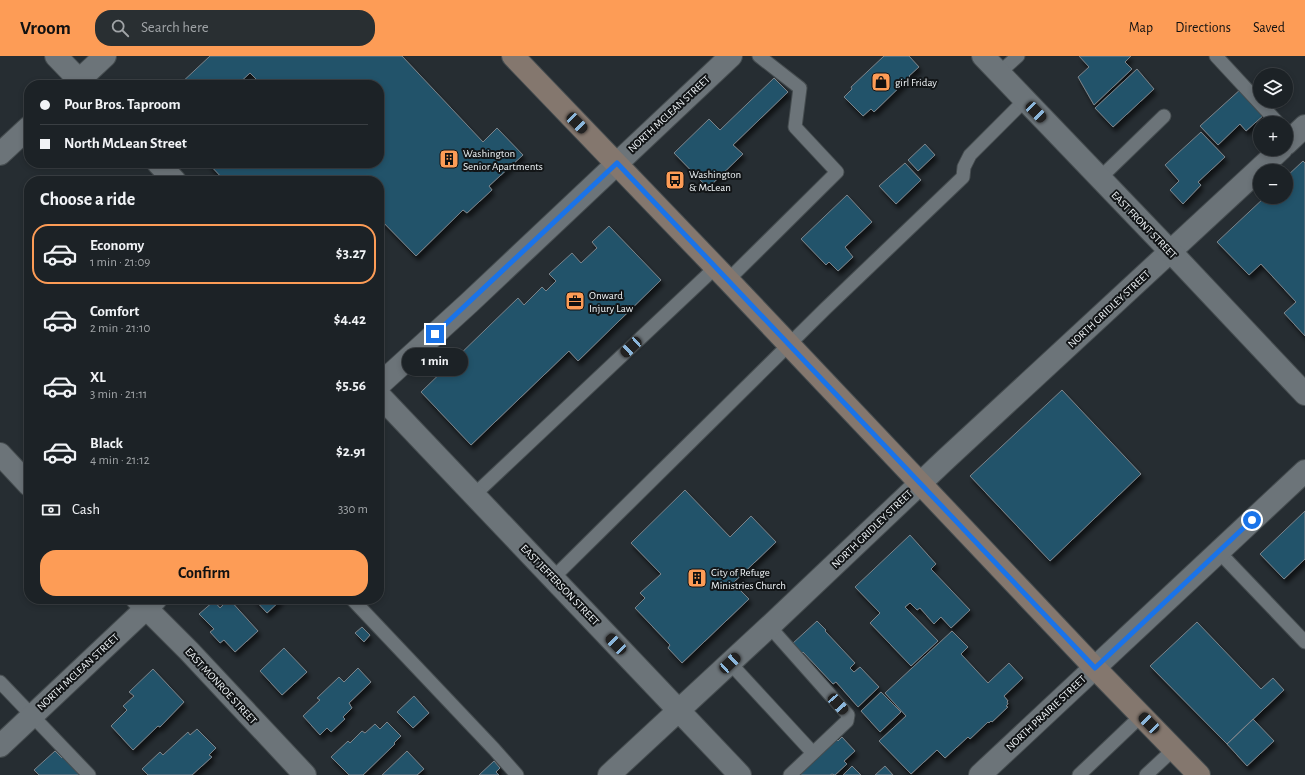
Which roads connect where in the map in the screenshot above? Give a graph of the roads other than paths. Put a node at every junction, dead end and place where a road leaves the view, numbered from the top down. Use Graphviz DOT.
graph roads {
  1 [pos="56,56"];
  2 [pos="105,56"];
  3 [pos="513,56"];
  4 [pos="731,56"];
  5 [pos="759,56"];
  6 [pos="983,56"];
  7 [pos="1018,56"];
  8 [pos="1216,56"];
  9 [pos="1000,73"];
  10 [pos="76,80"];
  11 [pos="83,80"];
  12 [pos="1025,100"];
  13 [pos="1164,116"];
  14 [pos="1274,116"];
  15 [pos="24,132"];
  16 [pos="0,154"];
  17 [pos="1269,156"];
  18 [pos="617,163"];
  19 [pos="163,168"];
  20 [pos="170,176"];
  21 [pos="1100,178"];
  22 [pos="1171,252"];
  23 [pos="722,274"];
  24 [pos="789,344"];
  25 [pos="384,380"];
  26 [pos="1305,394"];
  27 [pos="384,400"];
  28 [pos="0,454"];
  29 [pos="1305,471"];
  30 [pos="24,479"];
  31 [pos="921,482"];
  32 [pos="474,494"];
  33 [pos="1219,552"];
  34 [pos="554,578"];
  35 [pos="144,604"];
  36 [pos="148,604"];
  37 [pos="357,604"];
  38 [pos="769,626"];
  39 [pos="1305,642"];
  40 [pos="730,663"];
  41 [pos="1095,668"];
  42 [pos="0,682"];
  43 [pos="679,710"];
  44 [pos="1142,715"];
  45 [pos="32,716"];
  46 [pos="0,746"];
  47 [pos="1174,749"];
  48 [pos="813,752"];
  49 [pos="89,775"];
  50 [pos="305,775"];
  51 [pos="517,775"];
  52 [pos="609,775"];
  53 [pos="740,775"];
  54 [pos="790,775"];
  55 [pos="980,775"];
  56 [pos="1079,775"];
  57 [pos="1146,775"];
  58 [pos="1199,775"];
  1 -- 10 [label="street"];
  2 -- 11 [label="street"];
  3 -- 18 [label="main road"];
  4 -- 18 [label="street, NORTH MCLEAN STREET"];
  5 -- 23 [label="lane"];
  6 -- 9 [label="street, EAST FRONT STREET"];
  7 -- 9 [label="lane"];
  8 -- 14 [label="lane"];
  9 -- 12 [label="street, EAST FRONT STREET"];
  12 -- 21 [label="street, EAST FRONT STREET"];
  12 -- 24 [label="lane"];
  13 -- 21 [label="lane"];
  15 -- 16 [label="street"];
  17 -- 22 [label="street, NORTH GRIDLEY STREET"];
  18 -- 23 [label="main road"];
  18 -- 25 [label="street, NORTH MCLEAN STREET"];
  19 -- 20 [label="street"];
  21 -- 22 [label="street, EAST FRONT STREET"];
  22 -- 26 [label="street, EAST FRONT STREET"];
  22 -- 31 [label="street, NORTH GRIDLEY STREET"];
  23 -- 24 [label="main road"];
  23 -- 32 [label="lane"];
  24 -- 31 [label="main road"];
  24 -- 34 [label="lane"];
  27 -- 32 [label="street, EAST JEFFERSON STREET"];
  28 -- 30 [label="street"];
  29 -- 33 [label="street, NORTH PRAIRIE STREET"];
  31 -- 38 [label="street, NORTH GRIDLEY STREET"];
  31 -- 41 [label="main road"];
  32 -- 34 [label="street, EAST JEFFERSON STREET"];
  33 -- 39 [label="lane"];
  33 -- 41 [label="street, NORTH PRAIRIE STREET"];
  34 -- 43 [label="street, EAST JEFFERSON STREET"];
  35 -- 45 [label="street, NORTH MCLEAN STREET"];
  36 -- 50 [label="street, EAST MONROE STREET"];
  37 -- 51 [label="lane"];
  38 -- 40 [label="street, NORTH GRIDLEY STREET"];
  38 -- 48 [label="lane"];
  40 -- 43 [label="street, NORTH GRIDLEY STREET"];
  40 -- 48 [label="lane"];
  41 -- 44 [label="main road"];
  41 -- 55 [label="street, NORTH PRAIRIE STREET"];
  42 -- 45 [label="lane"];
  43 -- 52 [label="street, NORTH GRIDLEY STREET"];
  43 -- 53 [label="street, EAST JEFFERSON STREET"];
  44 -- 47 [label="main road"];
  44 -- 56 [label="lane"];
  45 -- 46 [label="street, NORTH MCLEAN STREET"];
  45 -- 49 [label="lane"];
  47 -- 57 [label="lane"];
  47 -- 58 [label="main road"];
  48 -- 54 [label="lane"];
}
